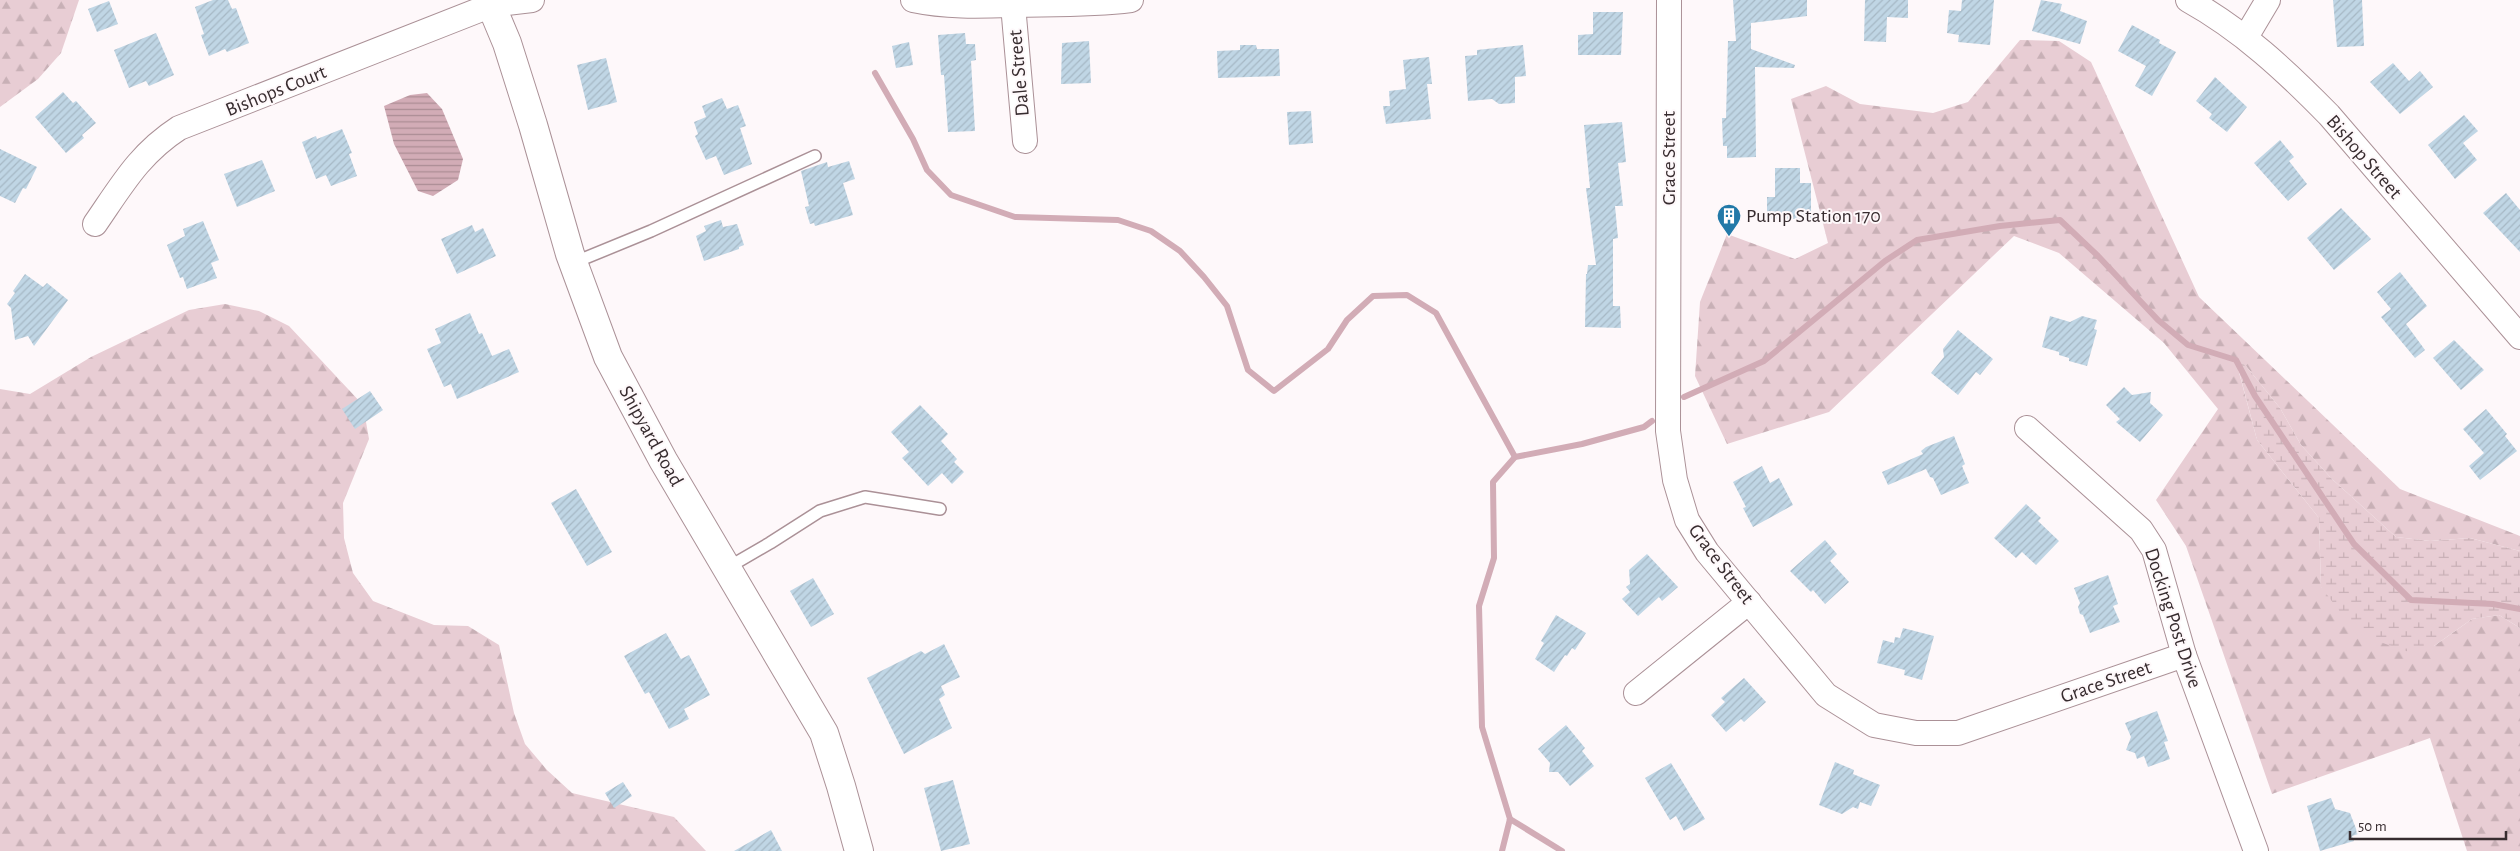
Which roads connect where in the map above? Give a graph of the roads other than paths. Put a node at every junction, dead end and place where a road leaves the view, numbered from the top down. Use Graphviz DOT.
graph roads {
  1 [pos="532,0"];
  2 [pos="913,0"];
  3 [pos="1131,0"];
  4 [pos="1669,0"];
  5 [pos="2188,0"];
  6 [pos="2268,0"];
  7 [pos="491,3"];
  8 [pos="1013,5"];
  9 [pos="2246,37"];
  10 [pos="1025,140"];
  11 [pos="815,156"];
  12 [pos="95,224"];
  13 [pos="573,262"];
  14 [pos="2520,337"];
  15 [pos="2027,428"];
  16 [pos="940,509"];
  17 [pos="727,568"];
  18 [pos="1749,602"];
  19 [pos="2184,655"];
  20 [pos="1636,694"];
  21 [pos="858,851"];
  22 [pos="2256,851"];
  1 -- 7 [label="street"];
  2 -- 8 [label="street"];
  3 -- 8 [label="street"];
  4 -- 18 [label="street, Grace Street"];
  5 -- 9 [label="street, Bishop Street"];
  6 -- 9 [label="street"];
  7 -- 12 [label="street, Bishops Court"];
  7 -- 13 [label="street, Shipyard Road"];
  8 -- 10 [label="street, Dale Street"];
  9 -- 14 [label="street, Bishop Street"];
  11 -- 13 [label="lane"];
  13 -- 17 [label="street, Shipyard Road"];
  15 -- 19 [label="street, Docking Post Drive"];
  16 -- 17 [label="lane"];
  17 -- 21 [label="street, Shipyard Road"];
  18 -- 19 [label="street, Grace Street"];
  18 -- 20 [label="street"];
  19 -- 22 [label="street, Docking Post Drive"];
}
